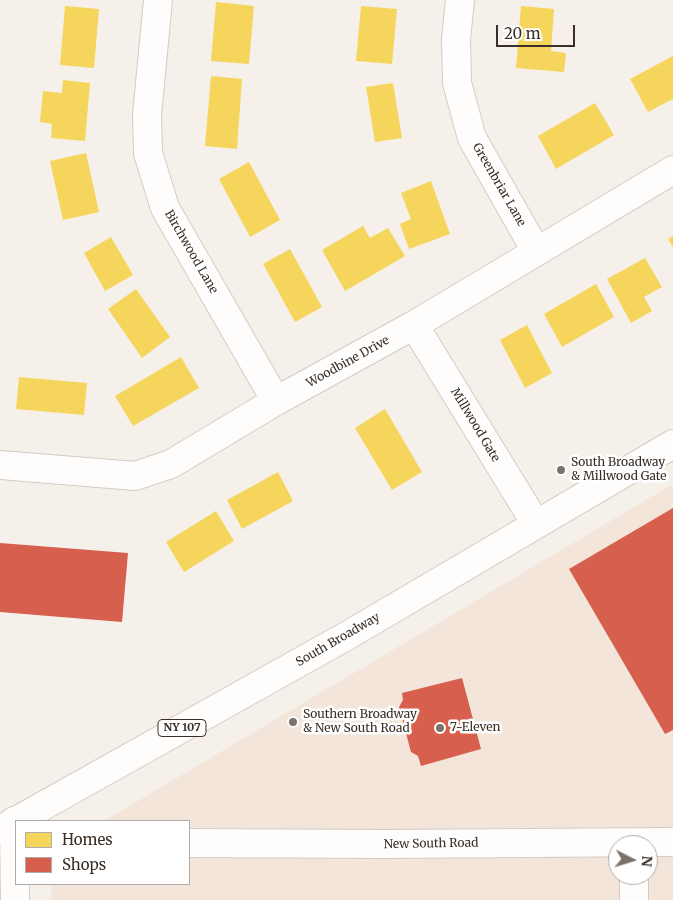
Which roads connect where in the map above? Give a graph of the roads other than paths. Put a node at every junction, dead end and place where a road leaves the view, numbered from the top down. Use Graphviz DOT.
graph roads {
  1 [pos="158,0"];
  2 [pos="460,0"];
  3 [pos="673,170"];
  4 [pos="536,251"];
  5 [pos="414,325"];
  6 [pos="276,401"];
  7 [pos="673,444"];
  8 [pos="0,464"];
  9 [pos="536,524"];
  10 [pos="8,823"];
  11 [pos="673,842"];
  12 [pos="190,843"];
  13 [pos="658,843"];
  14 [pos="608,844"];
  15 [pos="634,885"];
  16 [pos="15,900"];
  17 [pos="634,900"];
  1 -- 6 [label="street, Birchwood Lane"];
  2 -- 4 [label="street, Greenbriar Lane"];
  3 -- 4 [label="street, Woodbine Drive"];
  4 -- 5 [label="street, Woodbine Drive"];
  5 -- 6 [label="street, Woodbine Drive"];
  5 -- 9 [label="street, Millwood Gate"];
  6 -- 8 [label="street, Woodbine Drive"];
  7 -- 9 [label="street, South Broadway / NY 107"];
  9 -- 10 [label="street, South Broadway / NY 107"];
  10 -- 16 [label="street"];
  11 -- 13 [label="street, New South Road"];
  12 -- 14 [label="street, New South Road"];
  15 -- 17 [label="street"];
}
